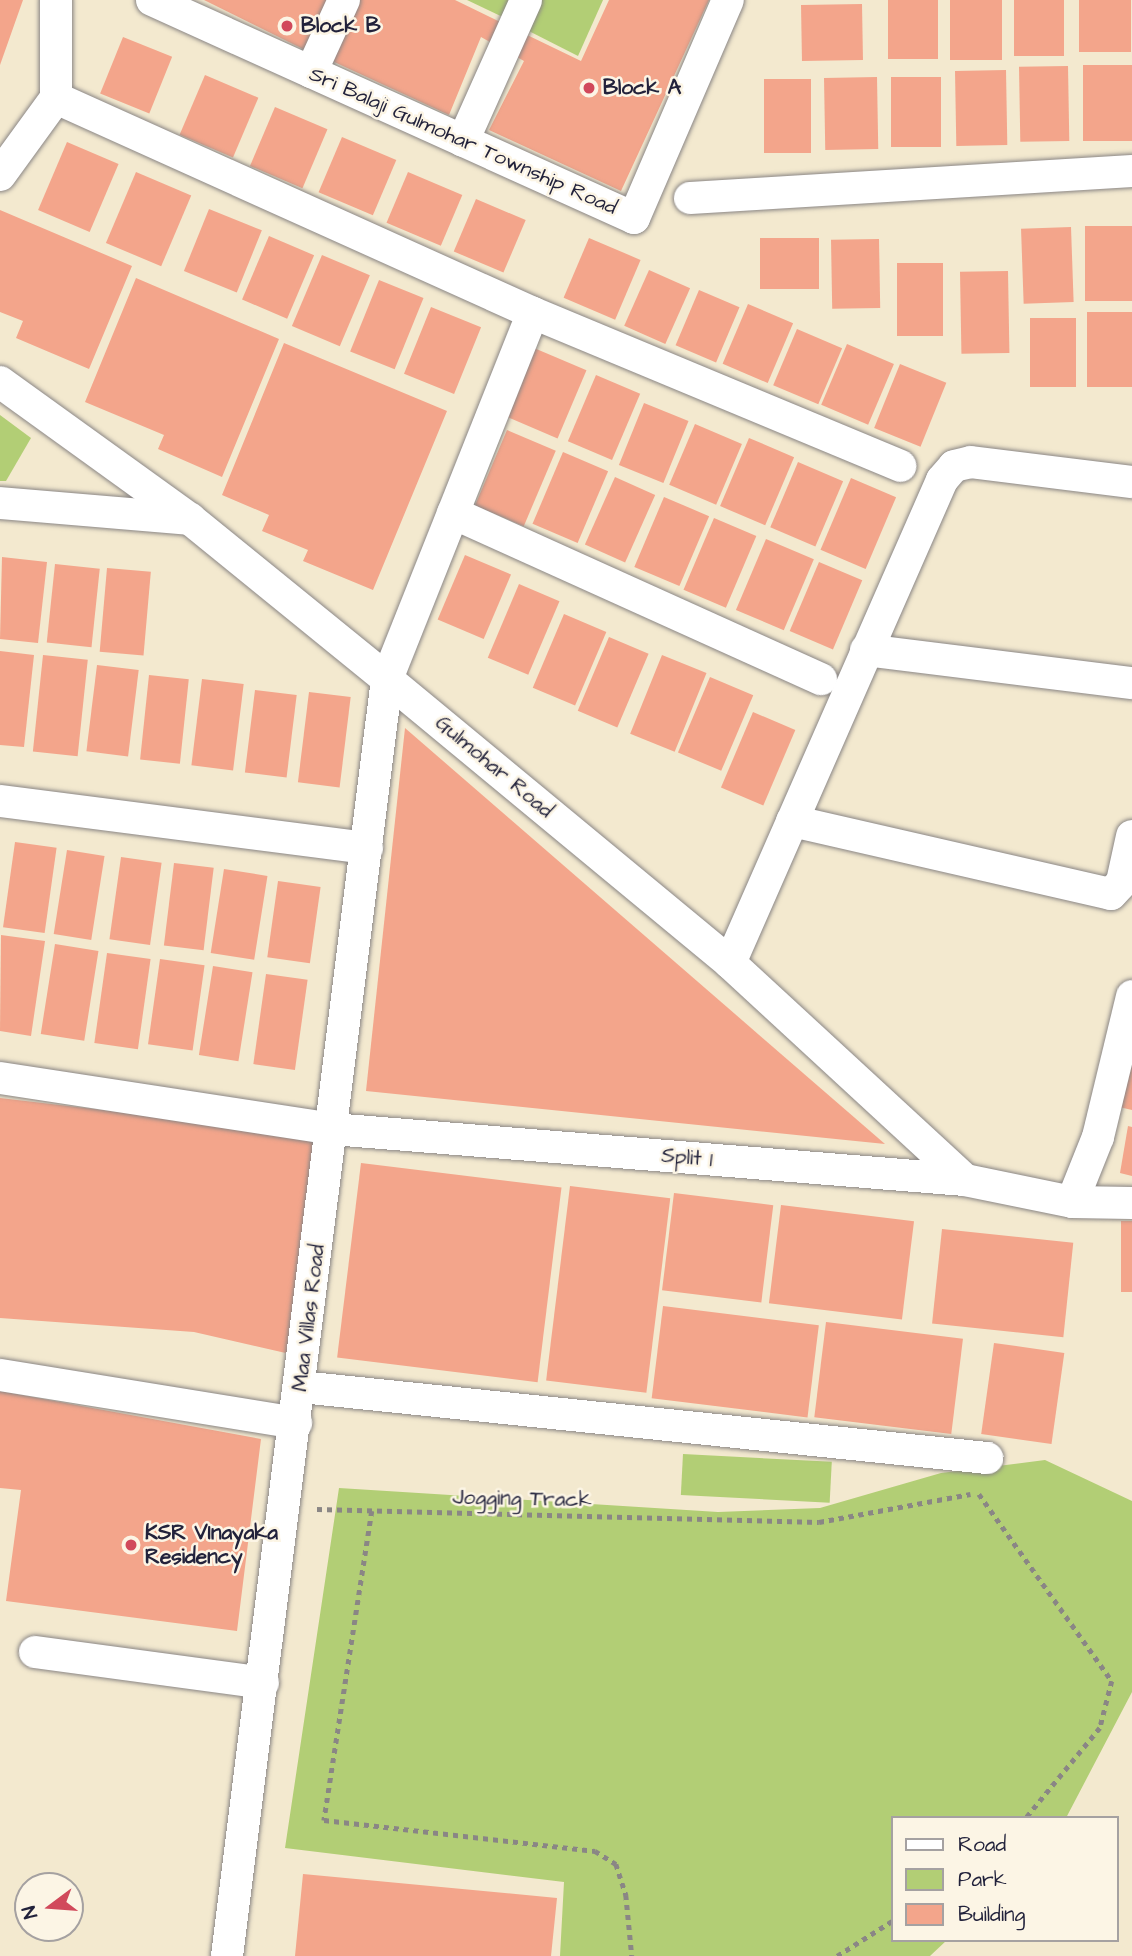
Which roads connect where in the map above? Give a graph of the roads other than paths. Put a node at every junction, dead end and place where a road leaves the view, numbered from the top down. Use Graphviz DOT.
graph roads {
  1 [pos="56,0"];
  2 [pos="152,0"];
  3 [pos="344,0"];
  4 [pos="526,0"];
  5 [pos="728,0"];
  6 [pos="311,72"];
  7 [pos="56,98"];
  8 [pos="463,141"];
  9 [pos="1132,172"];
  10 [pos="0,175"];
  11 [pos="690,198"];
  12 [pos="533,313"];
  13 [pos="0,382"];
  14 [pos="900,466"];
  15 [pos="1132,482"];
  16 [pos="0,503"];
  17 [pos="453,513"];
  18 [pos="190,519"];
  19 [pos="866,650"];
  20 [pos="387,679"];
  21 [pos="821,679"];
  22 [pos="1132,683"];
  23 [pos="0,801"];
  24 [pos="792,821"];
  25 [pos="1132,836"];
  26 [pos="367,848"];
  27 [pos="730,963"];
  28 [pos="1132,996"];
  29 [pos="0,1078"];
  30 [pos="332,1129"];
  31 [pos="965,1180"];
  32 [pos="1072,1202"];
  33 [pos="1132,1203"];
  34 [pos="0,1376"];
  35 [pos="301,1387"];
  36 [pos="296,1423"];
  37 [pos="987,1458"];
  38 [pos="35,1652"];
  39 [pos="263,1683"];
  40 [pos="227,1956"];
  1 -- 7 [label="street"];
  2 -- 6 [label="street, Sri Balaji Gulmohar Township Road"];
  3 -- 6 [label="street"];
  4 -- 8 [label="street"];
  5 -- 8 [label="street, Sri Balaji Gulmohar Township Road"];
  6 -- 8 [label="street, Sri Balaji Gulmohar Township Road"];
  7 -- 10 [label="street"];
  7 -- 12 [label="street"];
  9 -- 11 [label="street"];
  12 -- 14 [label="street"];
  12 -- 17 [label="street, Maa Villas Road"];
  13 -- 18 [label="street, Gulmohar Road"];
  15 -- 19 [label="street"];
  16 -- 18 [label="street"];
  17 -- 20 [label="street, Maa Villas Road"];
  17 -- 21 [label="street"];
  18 -- 20 [label="street, Gulmohar Road"];
  19 -- 22 [label="street"];
  19 -- 24 [label="street"];
  20 -- 26 [label="street, Maa Villas Road"];
  20 -- 27 [label="street, Gulmohar Road"];
  23 -- 26 [label="street"];
  24 -- 25 [label="street"];
  24 -- 27 [label="street"];
  26 -- 30 [label="street, Maa Villas Road"];
  27 -- 31 [label="street, Gulmohar Road"];
  28 -- 32 [label="street"];
  29 -- 30 [label="street, Split 1"];
  30 -- 31 [label="street, Split 1"];
  30 -- 35 [label="street, Maa Villas Road"];
  31 -- 32 [label="street, Split 1"];
  32 -- 33 [label="street, Split 1"];
  34 -- 36 [label="street"];
  35 -- 36 [label="street, Maa Villas Road"];
  35 -- 37 [label="street"];
  36 -- 39 [label="street, Maa Villas Road"];
  38 -- 39 [label="street"];
  39 -- 40 [label="street, Maa Villas Road"];
}
